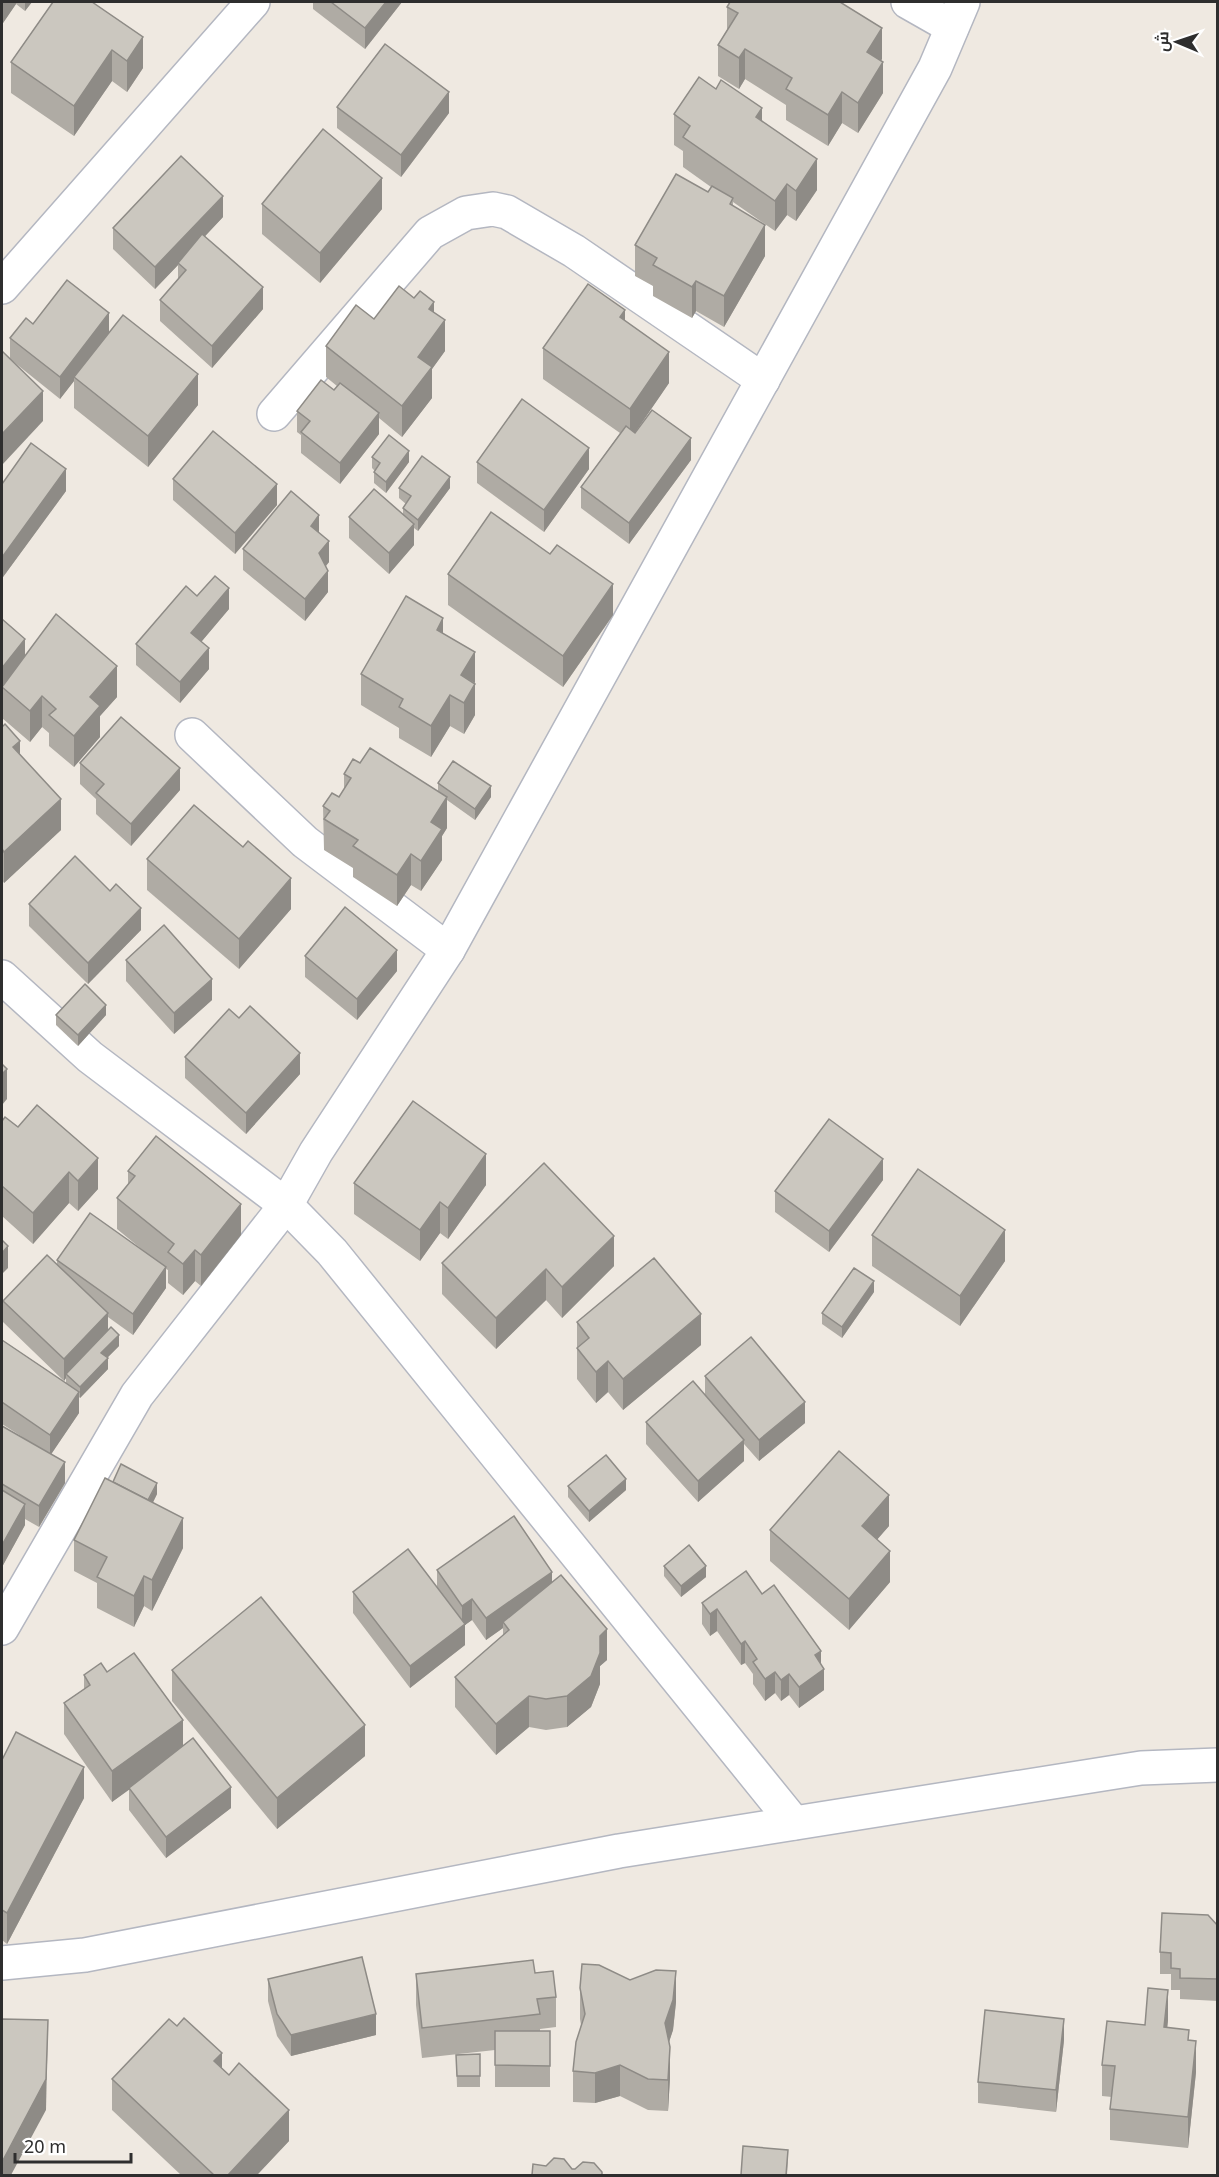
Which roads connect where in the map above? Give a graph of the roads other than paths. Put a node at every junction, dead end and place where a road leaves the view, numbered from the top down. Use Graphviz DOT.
graph roads {
  1 [pos="253,2"];
  2 [pos="908,2"];
  3 [pos="958,14"];
  4 [pos="2,287"];
  5 [pos="763,380"];
  6 [pos="274,414"];
  7 [pos="192,735"];
  8 [pos="448,950"];
  9 [pos="2,977"];
  10 [pos="286,1205"];
  11 [pos="2,1628"];
  12 [pos="1218,1765"];
  13 [pos="794,1823"];
  14 [pos="2,1963"];
  1 -- 4 [label="street"];
  2 -- 3 [label="street"];
  3 -- 5 [label="street"];
  5 -- 6 [label="street"];
  5 -- 8 [label="street"];
  7 -- 8 [label="street"];
  8 -- 10 [label="street"];
  9 -- 10 [label="street"];
  10 -- 11 [label="street"];
  10 -- 13 [label="street"];
  12 -- 13 [label="street"];
  13 -- 14 [label="street"];
}
